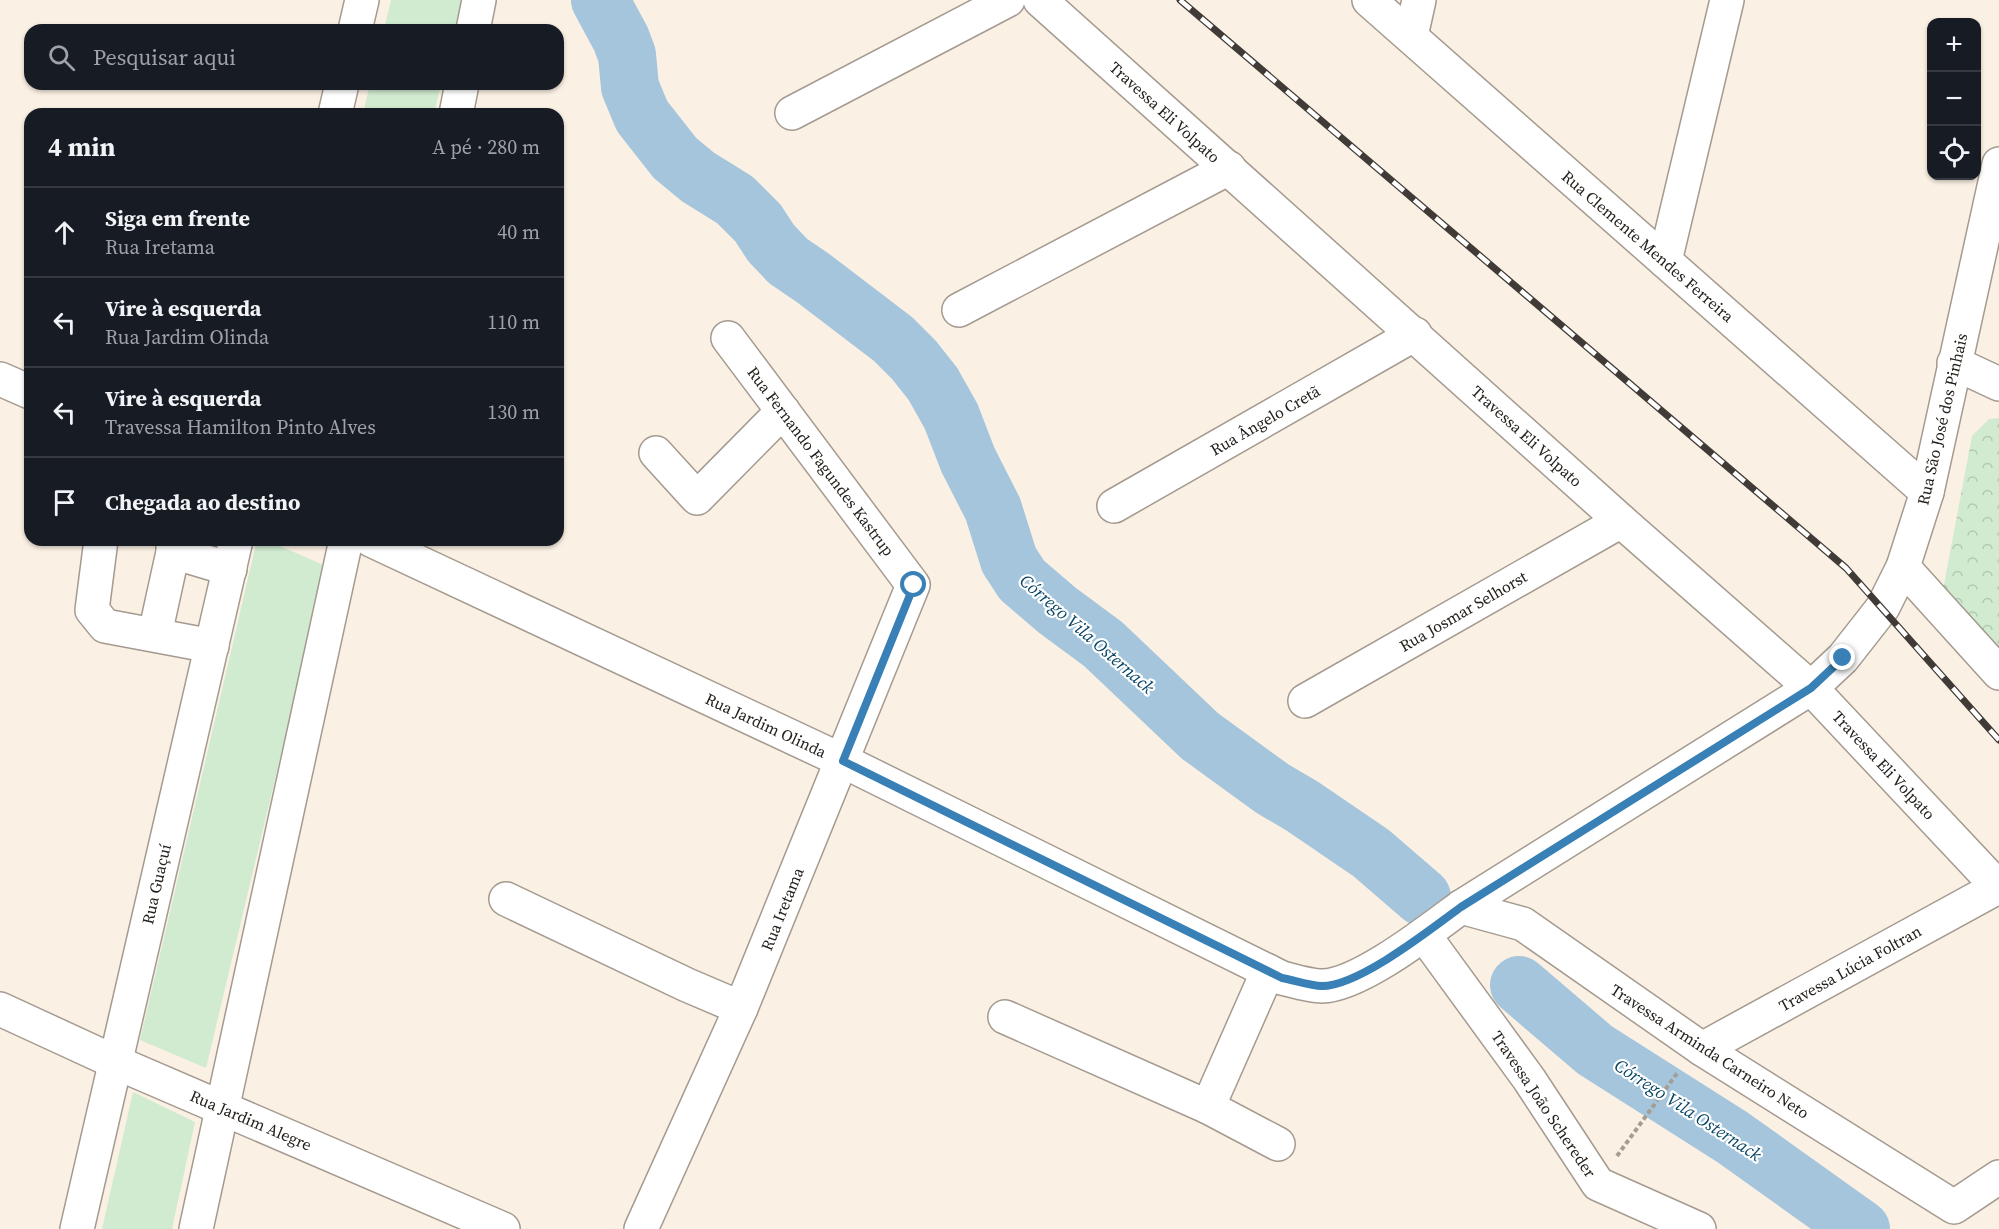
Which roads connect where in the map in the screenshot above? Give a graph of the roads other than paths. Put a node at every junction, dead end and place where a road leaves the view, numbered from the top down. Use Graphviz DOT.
graph roads {
  1 [pos="362,0"];
  2 [pos="479,0"];
  3 [pos="1008,0"];
  4 [pos="1040,0"];
  5 [pos="1369,0"];
  6 [pos="1419,0"];
  7 [pos="1727,0"];
  8 [pos="356,24"];
  9 [pos="474,24"];
  10 [pos="1410,36"];
  11 [pos="341,90"];
  12 [pos="461,90"];
  13 [pos="336,108"];
  14 [pos="457,108"];
  15 [pos="792,113"];
  16 [pos="1999,164"];
  17 [pos="1229,168"];
  18 [pos="1665,261"];
  19 [pos="959,310"];
  20 [pos="1415,334"];
  21 [pos="728,338"];
  22 [pos="1954,363"];
  23 [pos="0,379"];
  24 [pos="1999,384"];
  25 [pos="24,389"];
  26 [pos="783,411"];
  27 [pos="656,453"];
  28 [pos="1927,492"];
  29 [pos="1114,506"];
  30 [pos="1621,521"];
  31 [pos="100,546"];
  32 [pos="173,546"];
  33 [pos="345,546"];
  34 [pos="384,546"];
  35 [pos="233,554"];
  36 [pos="1903,567"];
  37 [pos="914,585"];
  38 [pos="155,634"];
  39 [pos="212,646"];
  40 [pos="1999,673"];
  41 [pos="1811,688"];
  42 [pos="1305,701"];
  43 [pos="843,761"];
  44 [pos="1999,887"];
  45 [pos="506,899"];
  46 [pos="1461,907"];
  47 [pos="1424,935"];
  48 [pos="1268,971"];
  49 [pos="1323,986"];
  50 [pos="741,1008"];
  51 [pos="0,1009"];
  52 [pos="1005,1017"];
  53 [pos="1690,1059"];
  54 [pos="115,1062"];
  55 [pos="1208,1107"];
  56 [pos="223,1108"];
  57 [pos="1278,1144"];
  58 [pos="1999,1177"];
  59 [pos="76,1229"];
  60 [pos="196,1229"];
  61 [pos="503,1229"];
  62 [pos="641,1229"];
  63 [pos="1699,1229"];
  1 -- 8 [label="street"];
  2 -- 9 [label="street"];
  3 -- 15 [label="street"];
  4 -- 17 [label="street, Travessa Eli Volpato"];
  5 -- 10 [label="street, Rua Clemente Mendes Ferreira"];
  6 -- 10 [label="street"];
  7 -- 18 [label="street"];
  10 -- 18 [label="street, Rua Clemente Mendes Ferreira"];
  11 -- 13 [label="street"];
  12 -- 14 [label="street"];
  16 -- 22 [label="street, Rua São José dos Pinhais"];
  17 -- 19 [label="street"];
  17 -- 20 [label="street, Travessa Eli Volpato"];
  18 -- 28 [label="street, Rua Clemente Mendes Ferreira"];
  20 -- 29 [label="street, Rua Ângelo Cretã"];
  20 -- 30 [label="street, Travessa Eli Volpato"];
  21 -- 26 [label="street, Rua Fernando Fagundes Kastrup"];
  22 -- 24 [label="street"];
  22 -- 28 [label="street, Rua São José dos Pinhais"];
  23 -- 25 [label="street"];
  26 -- 27 [label="street"];
  26 -- 37 [label="street, Rua Fernando Fagundes Kastrup"];
  28 -- 36 [label="street, Rua São José dos Pinhais"];
  30 -- 41 [label="street, Travessa Eli Volpato"];
  30 -- 42 [label="street, Rua Josmar Selhorst"];
  31 -- 38 [label="street"];
  32 -- 35 [label="street"];
  32 -- 38 [label="street"];
  33 -- 56 [label="street"];
  34 -- 43 [label="street, Rua Jardim Olinda"];
  35 -- 39 [label="street, Rua Guaçuí"];
  36 -- 40 [label="street"];
  36 -- 41 [label="street, Rua São José dos Pinhais"];
  37 -- 43 [label="street, Rua Iretama"];
  38 -- 39 [label="street"];
  39 -- 54 [label="street, Rua Guaçuí"];
  41 -- 44 [label="street, Travessa Eli Volpato"];
  41 -- 46 [label="street, Rua São José dos Pinhais"];
  43 -- 48 [label="street, Rua Jardim Olinda"];
  43 -- 50 [label="street, Rua Iretama"];
  44 -- 53 [label="street, Travessa Lúcia Foltran"];
  45 -- 50 [label="street"];
  46 -- 47 [label="street, Rua São José dos Pinhais"];
  46 -- 53 [label="street, Travessa Arminda Carneiro Neto"];
  47 -- 49 [label="street, Rua São José dos Pinhais"];
  47 -- 63 [label="street, Travessa João Schereder"];
  48 -- 49 [label="street, Rua Jardim Olinda"];
  48 -- 55 [label="street"];
  50 -- 62 [label="street, Rua Iretama"];
  51 -- 54 [label="street, Rua Jardim Alegre"];
  52 -- 55 [label="street"];
  53 -- 58 [label="street, Travessa Arminda Carneiro Neto"];
  54 -- 56 [label="street, Rua Jardim Alegre"];
  54 -- 59 [label="street, Rua Guaçuí"];
  55 -- 57 [label="street"];
  56 -- 60 [label="street"];
  56 -- 61 [label="street, Rua Jardim Alegre"];
}
